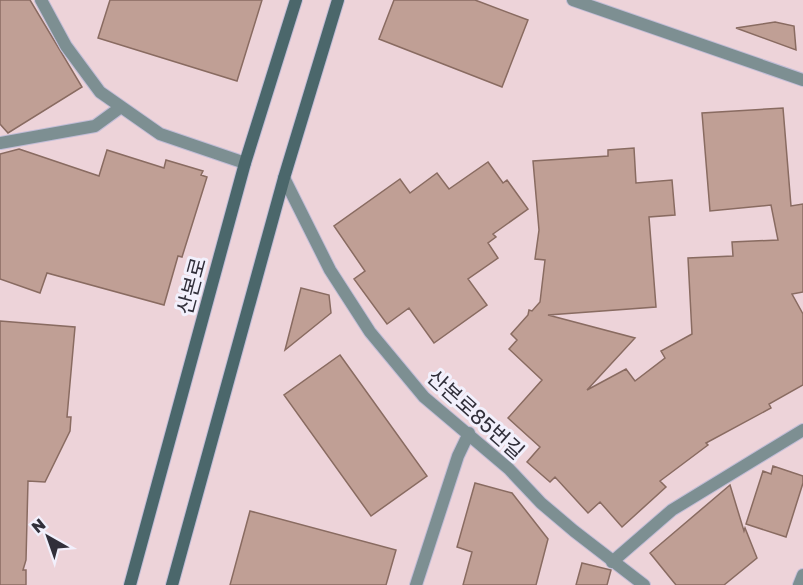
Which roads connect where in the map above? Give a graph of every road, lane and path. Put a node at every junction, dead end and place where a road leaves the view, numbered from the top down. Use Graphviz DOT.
graph roads {
  1 [pos="41,0"];
  2 [pos="296,0"];
  3 [pos="338,0"];
  4 [pos="573,0"];
  5 [pos="803,80"];
  6 [pos="121,107"];
  7 [pos="0,143"];
  8 [pos="245,163"];
  9 [pos="284,178"];
  10 [pos="803,430"];
  11 [pos="469,433"];
  12 [pos="612,562"];
  13 [pos="803,575"];
  14 [pos="130,585"];
  15 [pos="172,585"];
  16 [pos="416,585"];
  17 [pos="644,585"];
  18 [pos="800,585"];
  1 -- 6 [label="street"];
  2 -- 8 [label="street, 산본로"];
  3 -- 9 [label="street"];
  4 -- 5 [label="street"];
  6 -- 7 [label="street"];
  6 -- 8 [label="street"];
  8 -- 14 [label="street, 산본로"];
  9 -- 11 [label="street, 산본로85번길"];
  9 -- 15 [label="street"];
  10 -- 12 [label="street"];
  11 -- 12 [label="street, 산본로85번길"];
  11 -- 16 [label="street"];
  12 -- 17 [label="street, 산본로85번길"];
  13 -- 18 [label="street"];
}
